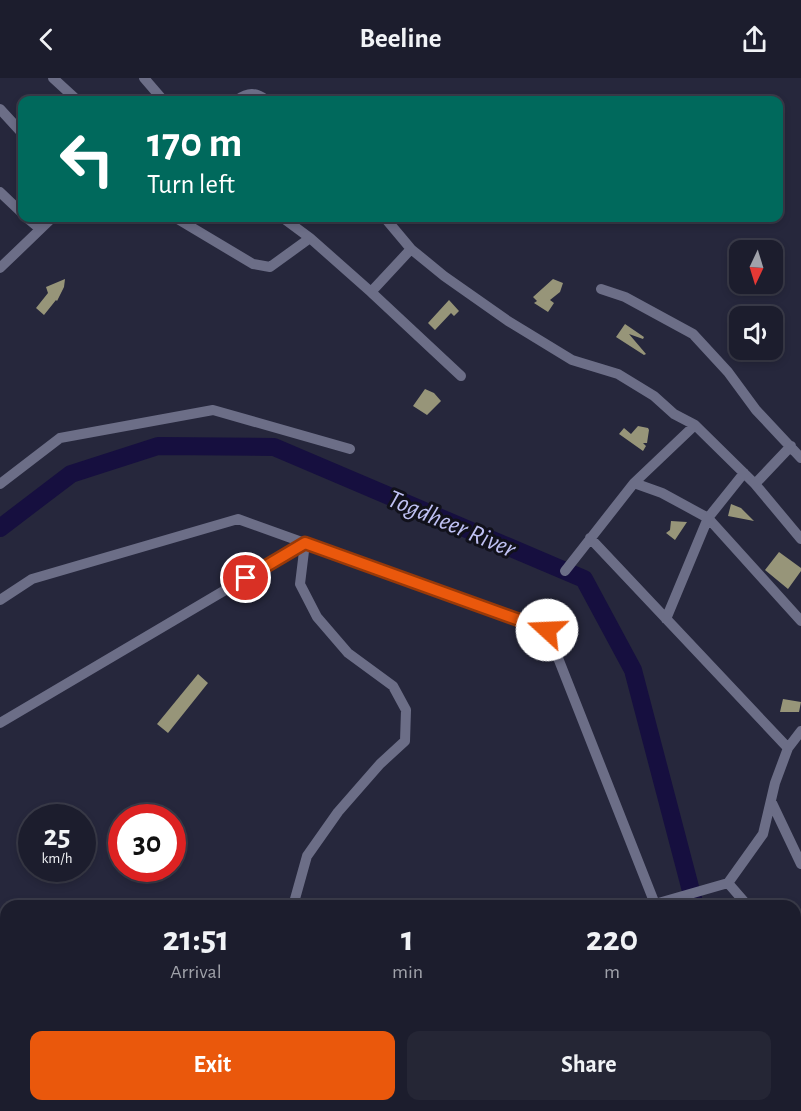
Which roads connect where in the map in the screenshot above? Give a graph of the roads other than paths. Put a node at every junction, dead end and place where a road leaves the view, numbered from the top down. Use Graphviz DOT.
graph roads {
  1 [pos="53,78"];
  2 [pos="144,78"];
  3 [pos="73,96"];
  4 [pos="160,96"];
  5 [pos="243,96"];
  6 [pos="260,96"];
  7 [pos="0,109"];
  8 [pos="18,129"];
  9 [pos="0,192"];
  10 [pos="18,209"];
  11 [pos="32,222"];
  12 [pos="47,222"];
  13 [pos="183,222"];
  14 [pos="288,222"];
  15 [pos="388,222"];
  16 [pos="39,228"];
  17 [pos="310,238"];
  18 [pos="411,249"];
  19 [pos="0,268"];
  20 [pos="601,289"];
  21 [pos="371,292"];
  22 [pos="461,376"];
  23 [pos="695,425"];
  24 [pos="790,446"];
  25 [pos="350,449"];
  26 [pos="801,458"];
  27 [pos="744,473"];
  28 [pos="634,483"];
  29 [pos="0,484"];
  30 [pos="755,484"];
  31 [pos="708,518"];
  32 [pos="590,538"];
  33 [pos="801,539"];
  34 [pos="305,543"];
  35 [pos="565,571"];
  36 [pos="0,600"];
  37 [pos="666,619"];
  38 [pos="801,621"];
  39 [pos="0,723"];
  40 [pos="801,731"];
  41 [pos="788,748"];
  42 [pos="771,801"];
  43 [pos="801,864"];
  44 [pos="728,883"];
  45 [pos="295,900"];
  46 [pos="649,900"];
  47 [pos="668,900"];
  48 [pos="743,900"];
  1 -- 3 [label="street"];
  2 -- 4 [label="street"];
  5 -- 6 [label="street"];
  7 -- 8 [label="street"];
  9 -- 10 [label="street"];
  11 -- 16 [label="street"];
  12 -- 16 [label="street"];
  13 -- 17 [label="street"];
  14 -- 17 [label="street"];
  15 -- 18 [label="street"];
  16 -- 19 [label="street"];
  17 -- 21 [label="street"];
  18 -- 21 [label="street"];
  18 -- 23 [label="street"];
  20 -- 24 [label="street"];
  21 -- 22 [label="street"];
  23 -- 27 [label="street"];
  23 -- 28 [label="street"];
  24 -- 26 [label="street"];
  24 -- 30 [label="street"];
  25 -- 29 [label="street"];
  27 -- 30 [label="street"];
  27 -- 31 [label="street"];
  28 -- 31 [label="street"];
  28 -- 32 [label="street"];
  30 -- 33 [label="street"];
  31 -- 37 [label="street"];
  31 -- 38 [label="street"];
  32 -- 35 [label="street"];
  32 -- 37 [label="street"];
  34 -- 36 [label="street"];
  34 -- 39 [label="street"];
  34 -- 45 [label="street"];
  34 -- 46 [label="street"];
  37 -- 41 [label="street"];
  40 -- 41 [label="street"];
  41 -- 42 [label="street"];
  42 -- 43 [label="street"];
  42 -- 44 [label="street"];
  44 -- 47 [label="street"];
  44 -- 48 [label="street"];
}
